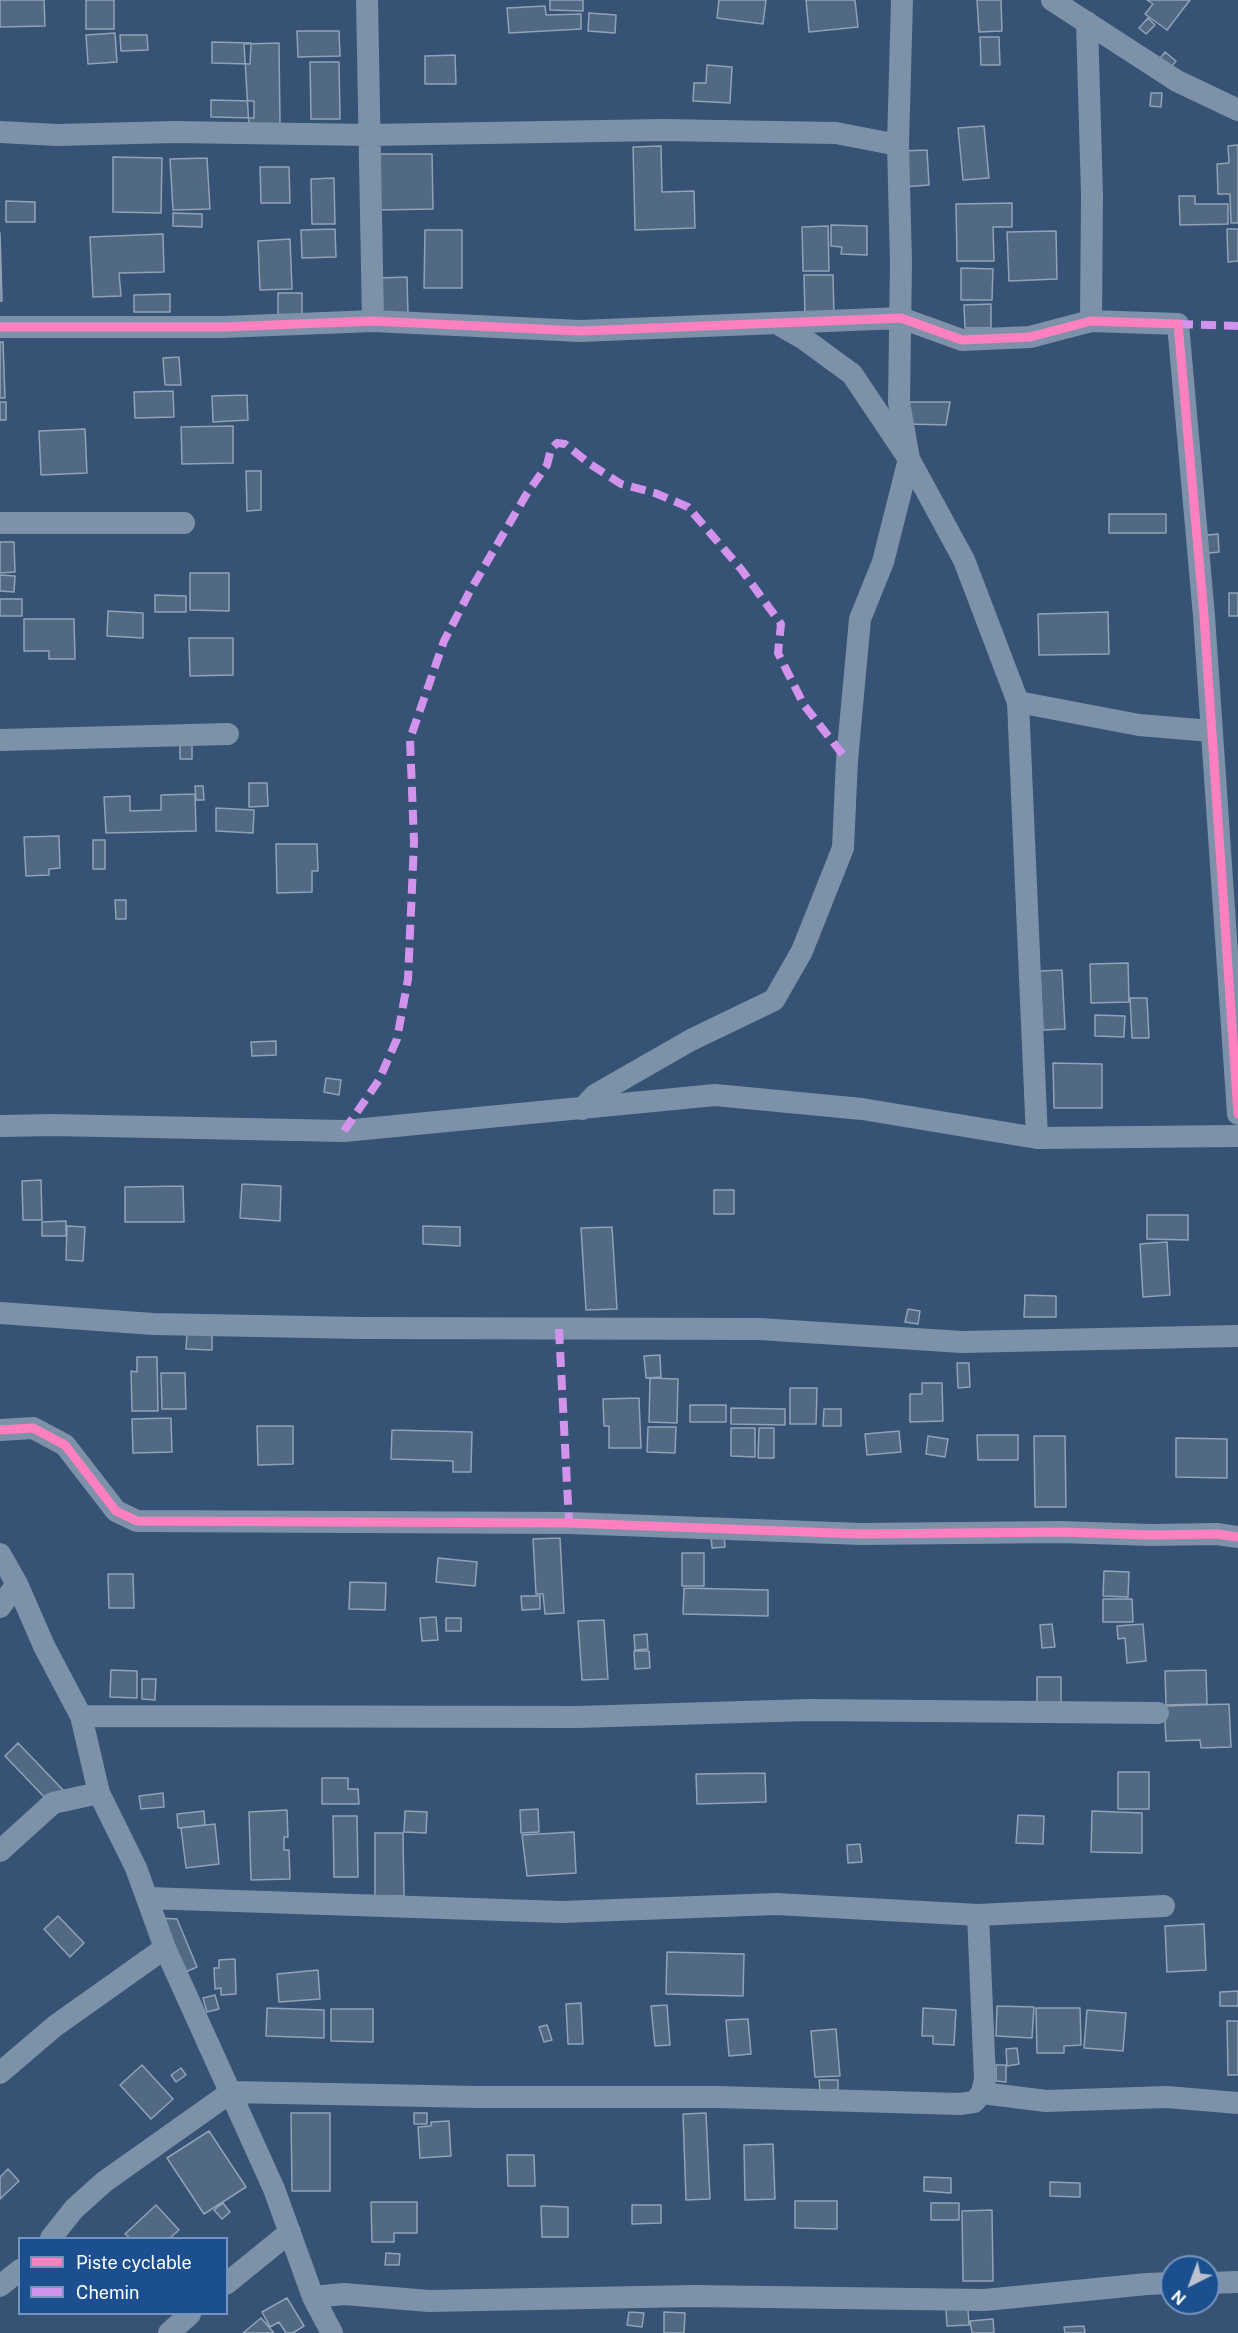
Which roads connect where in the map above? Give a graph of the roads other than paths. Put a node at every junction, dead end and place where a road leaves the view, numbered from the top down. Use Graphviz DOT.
graph roads {
  1 [pos="367,0"];
  2 [pos="902,0"];
  3 [pos="1052,0"];
  4 [pos="1086,22"];
  5 [pos="1236,107"];
  6 [pos="0,132"];
  7 [pos="370,135"];
  8 [pos="898,145"];
  9 [pos="901,318"];
  10 [pos="373,321"];
  11 [pos="1091,321"];
  12 [pos="776,323"];
  13 [pos="0,327"];
  14 [pos="909,459"];
  15 [pos="0,523"];
  16 [pos="184,523"];
  17 [pos="1018,702"];
  18 [pos="1211,731"];
  19 [pos="228,734"];
  20 [pos="0,740"];
  21 [pos="582,1109"];
  22 [pos="1238,1114"];
  23 [pos="0,1126"];
  24 [pos="1238,1136"];
  25 [pos="1037,1138"];
  26 [pos="0,1313"];
  27 [pos="1238,1336"];
  28 [pos="0,1430"];
  29 [pos="1238,1537"];
  30 [pos="0,1554"];
  31 [pos="17,1584"];
  32 [pos="0,1607"];
  33 [pos="1158,1713"];
  34 [pos="81,1716"];
  35 [pos="99,1793"];
  36 [pos="0,1851"];
  37 [pos="147,1898"];
  38 [pos="1164,1906"];
  39 [pos="978,1915"];
  40 [pos="165,1948"];
  41 [pos="0,2073"];
  42 [pos="231,2092"];
  43 [pos="982,2093"];
  44 [pos="1238,2103"];
  45 [pos="290,2232"];
  46 [pos="52,2237"];
  47 [pos="18,2272"];
  48 [pos="228,2282"];
  49 [pos="1238,2282"];
  50 [pos="1160,2283"];
  51 [pos="1220,2283"];
  52 [pos="0,2286"];
  53 [pos="313,2297"];
  54 [pos="188,2315"];
  55 [pos="169,2333"];
  56 [pos="332,2333"];
  1 -- 7 [label="street"];
  2 -- 8 [label="street"];
  3 -- 4 [label="street"];
  4 -- 5 [label="street"];
  4 -- 11 [label="street"];
  6 -- 7 [label="street"];
  7 -- 8 [label="street"];
  7 -- 10 [label="street"];
  8 -- 9 [label="street"];
  9 -- 11 [label="street"];
  9 -- 12 [label="street"];
  9 -- 14 [label="street"];
  10 -- 12 [label="street"];
  10 -- 13 [label="street"];
  11 -- 18 [label="street"];
  12 -- 14 [label="street"];
  14 -- 17 [label="street"];
  14 -- 21 [label="street"];
  15 -- 16 [label="street"];
  17 -- 18 [label="street"];
  17 -- 25 [label="street"];
  18 -- 22 [label="street"];
  19 -- 20 [label="street"];
  21 -- 23 [label="street"];
  21 -- 25 [label="street"];
  24 -- 25 [label="street"];
  26 -- 27 [label="street"];
  28 -- 29 [label="street"];
  30 -- 31 [label="street"];
  31 -- 32 [label="street"];
  31 -- 34 [label="street"];
  33 -- 34 [label="street"];
  34 -- 35 [label="street"];
  35 -- 36 [label="street"];
  35 -- 37 [label="street"];
  37 -- 39 [label="street"];
  37 -- 40 [label="street"];
  38 -- 39 [label="street"];
  39 -- 43 [label="street"];
  40 -- 41 [label="street"];
  40 -- 42 [label="street"];
  42 -- 43 [label="street"];
  42 -- 45 [label="street"];
  42 -- 46 [label="street"];
  43 -- 44 [label="street"];
  45 -- 48 [label="street"];
  45 -- 53 [label="street"];
  47 -- 52 [label="street"];
  49 -- 51 [label="street"];
  50 -- 53 [label="street"];
  53 -- 56 [label="street"];
  54 -- 55 [label="street"];
}
